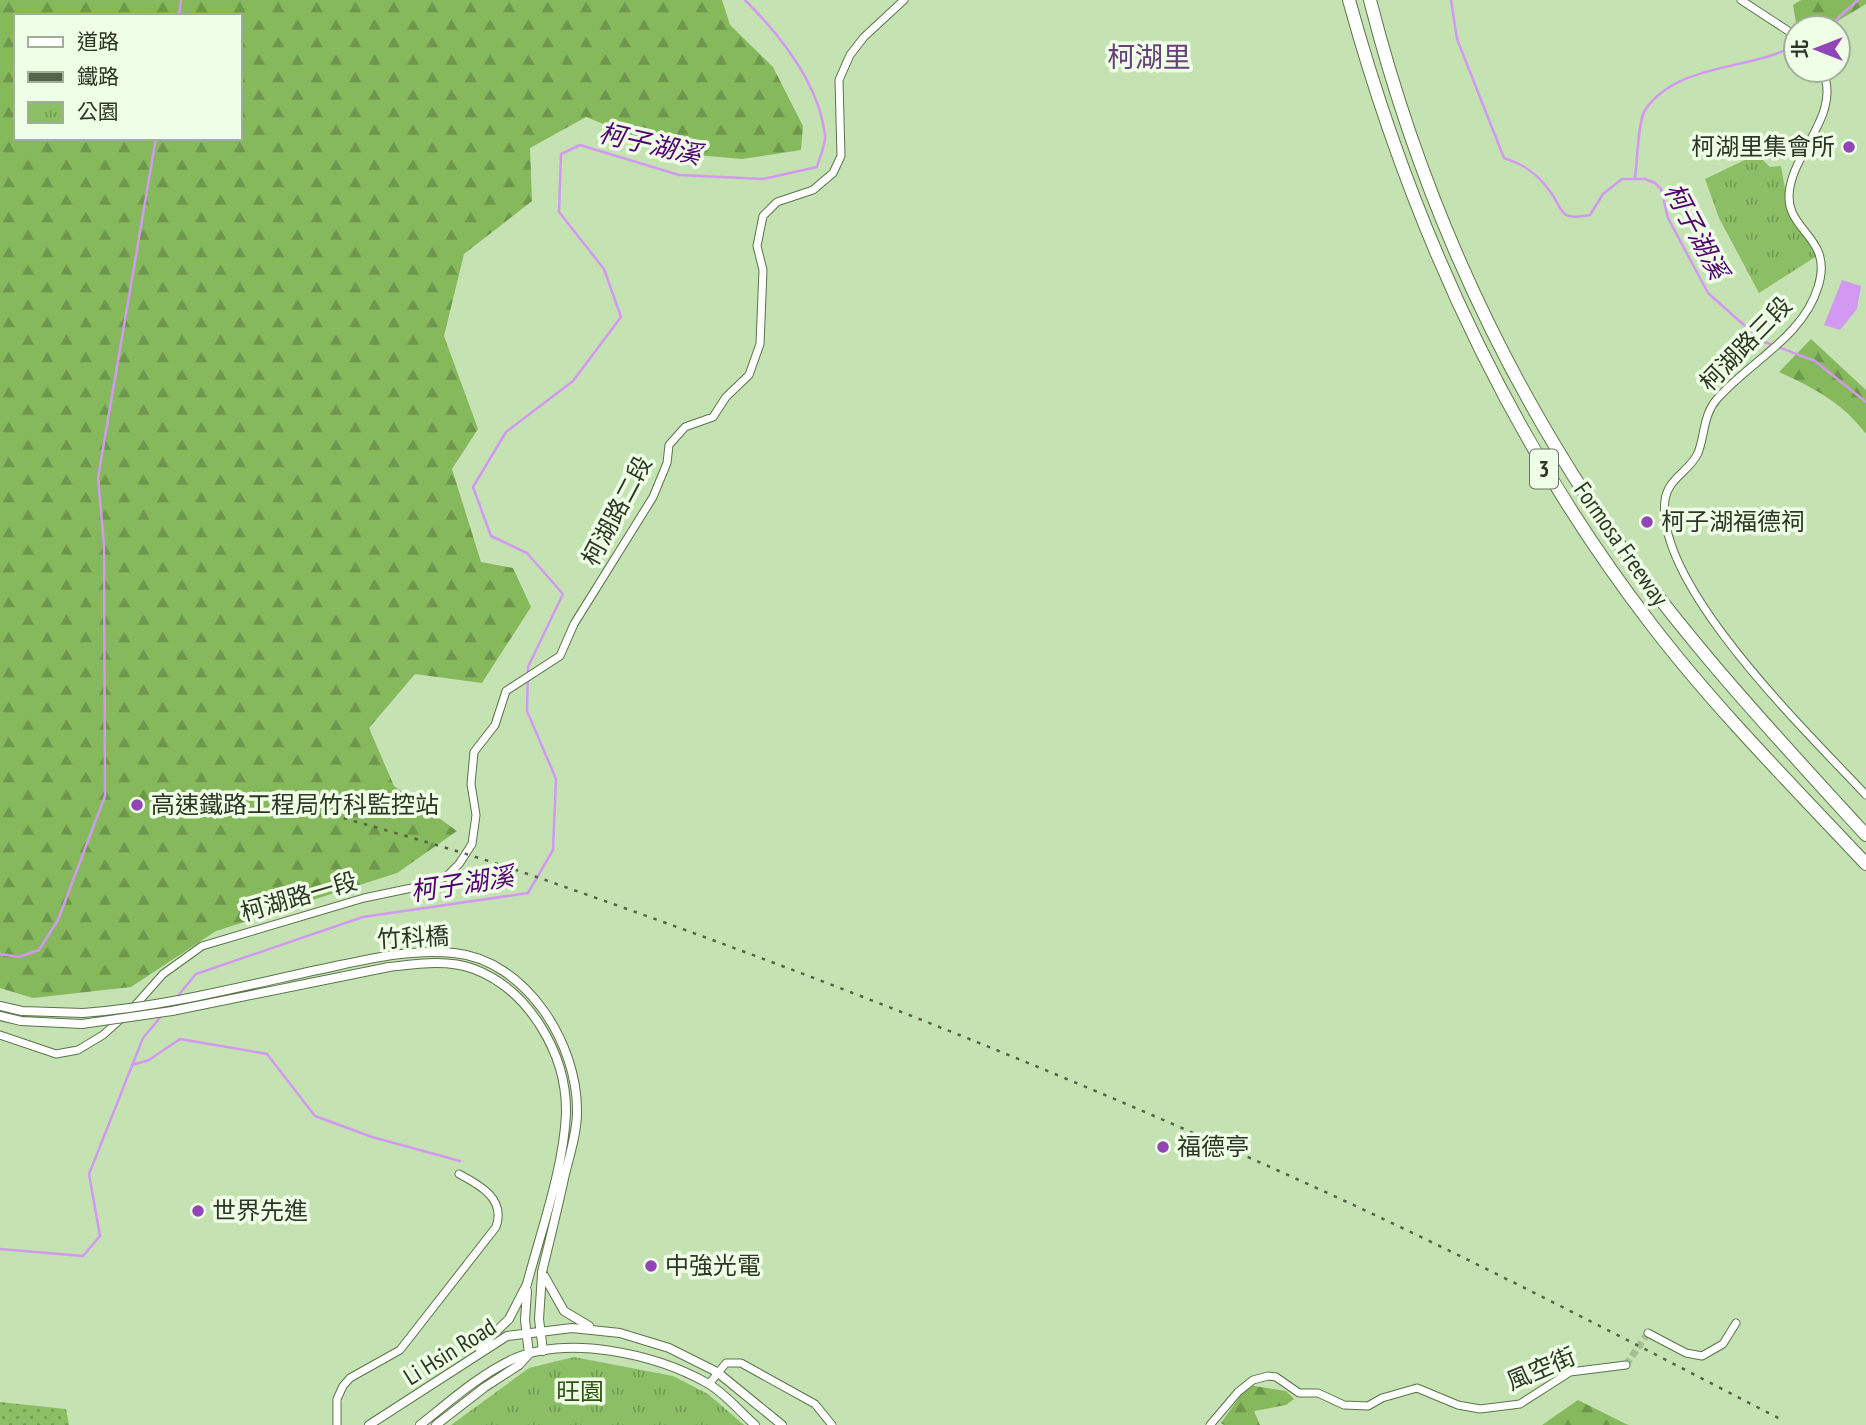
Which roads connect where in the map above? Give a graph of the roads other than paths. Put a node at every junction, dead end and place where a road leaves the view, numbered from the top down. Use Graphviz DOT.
graph roads {
  1 [pos="904,0"];
  2 [pos="1349,0"];
  3 [pos="1370,0"];
  4 [pos="1741,0"];
  5 [pos="1782,27"];
  6 [pos="1826,84"];
  7 [pos="506,691"];
  8 [pos="1866,794"];
  9 [pos="1866,835"];
  10 [pos="1866,864"];
  11 [pos="0,1006"];
  12 [pos="0,1016"];
  13 [pos="0,1035"];
  14 [pos="459,1174"];
  15 [pos="542,1272"];
  16 [pos="527,1284"];
  17 [pos="1736,1323"];
  18 [pos="540,1330"];
  19 [pos="603,1330"];
  20 [pos="526,1332"];
  21 [pos="1648,1332"];
  22 [pos="543,1351"];
  23 [pos="529,1354"];
  24 [pos="1626,1365"];
  25 [pos="452,1370"];
  26 [pos="717,1372"];
  27 [pos="709,1384"];
  28 [pos="337,1425"];
  29 [pos="369,1425"];
  30 [pos="420,1425"];
  31 [pos="436,1425"];
  32 [pos="755,1425"];
  33 [pos="782,1425"];
  34 [pos="832,1425"];
  35 [pos="1210,1425"];
  1 -- 7 [label="street, 柯湖路二段"];
  2 -- 10 [label="highway, Formosa Freeway / 3"];
  3 -- 9 [label="highway, Formosa Freeway / 3"];
  4 -- 5 [label="street"];
  6 -- 8 [label="street, 柯湖路三段"];
  7 -- 13 [label="street, 柯湖路一段"];
  11 -- 15 [label="street, 竹科橋, bridge"];
  12 -- 16 [label="street, 竹科橋, bridge"];
  14 -- 28 [label="street"];
  15 -- 18 [label="street, 竹科橋"];
  15 -- 19 [label="street"];
  16 -- 20 [label="street"];
  16 -- 25 [label="street"];
  17 -- 21 [label="street"];
  18 -- 19 [label="street, Li Hsin Road"];
  18 -- 20 [label="street, Li Hsin Road"];
  18 -- 22 [label="street, 竹科橋"];
  19 -- 26 [label="street, Li Hsin Road"];
  20 -- 23 [label="street"];
  20 -- 25 [label="street, Li Hsin Road"];
  22 -- 23 [label="street, Li Hsin Road"];
  22 -- 27 [label="street, Li Hsin Road"];
  23 -- 30 [label="street, Li Hsin Road"];
  23 -- 31 [label="street"];
  24 -- 35 [label="street"];
  25 -- 29 [label="street, Li Hsin Road"];
  26 -- 27 [label="street"];
  26 -- 33 [label="street, Li Hsin Road"];
  26 -- 34 [label="street"];
  27 -- 32 [label="street, Li Hsin Road"];
}
